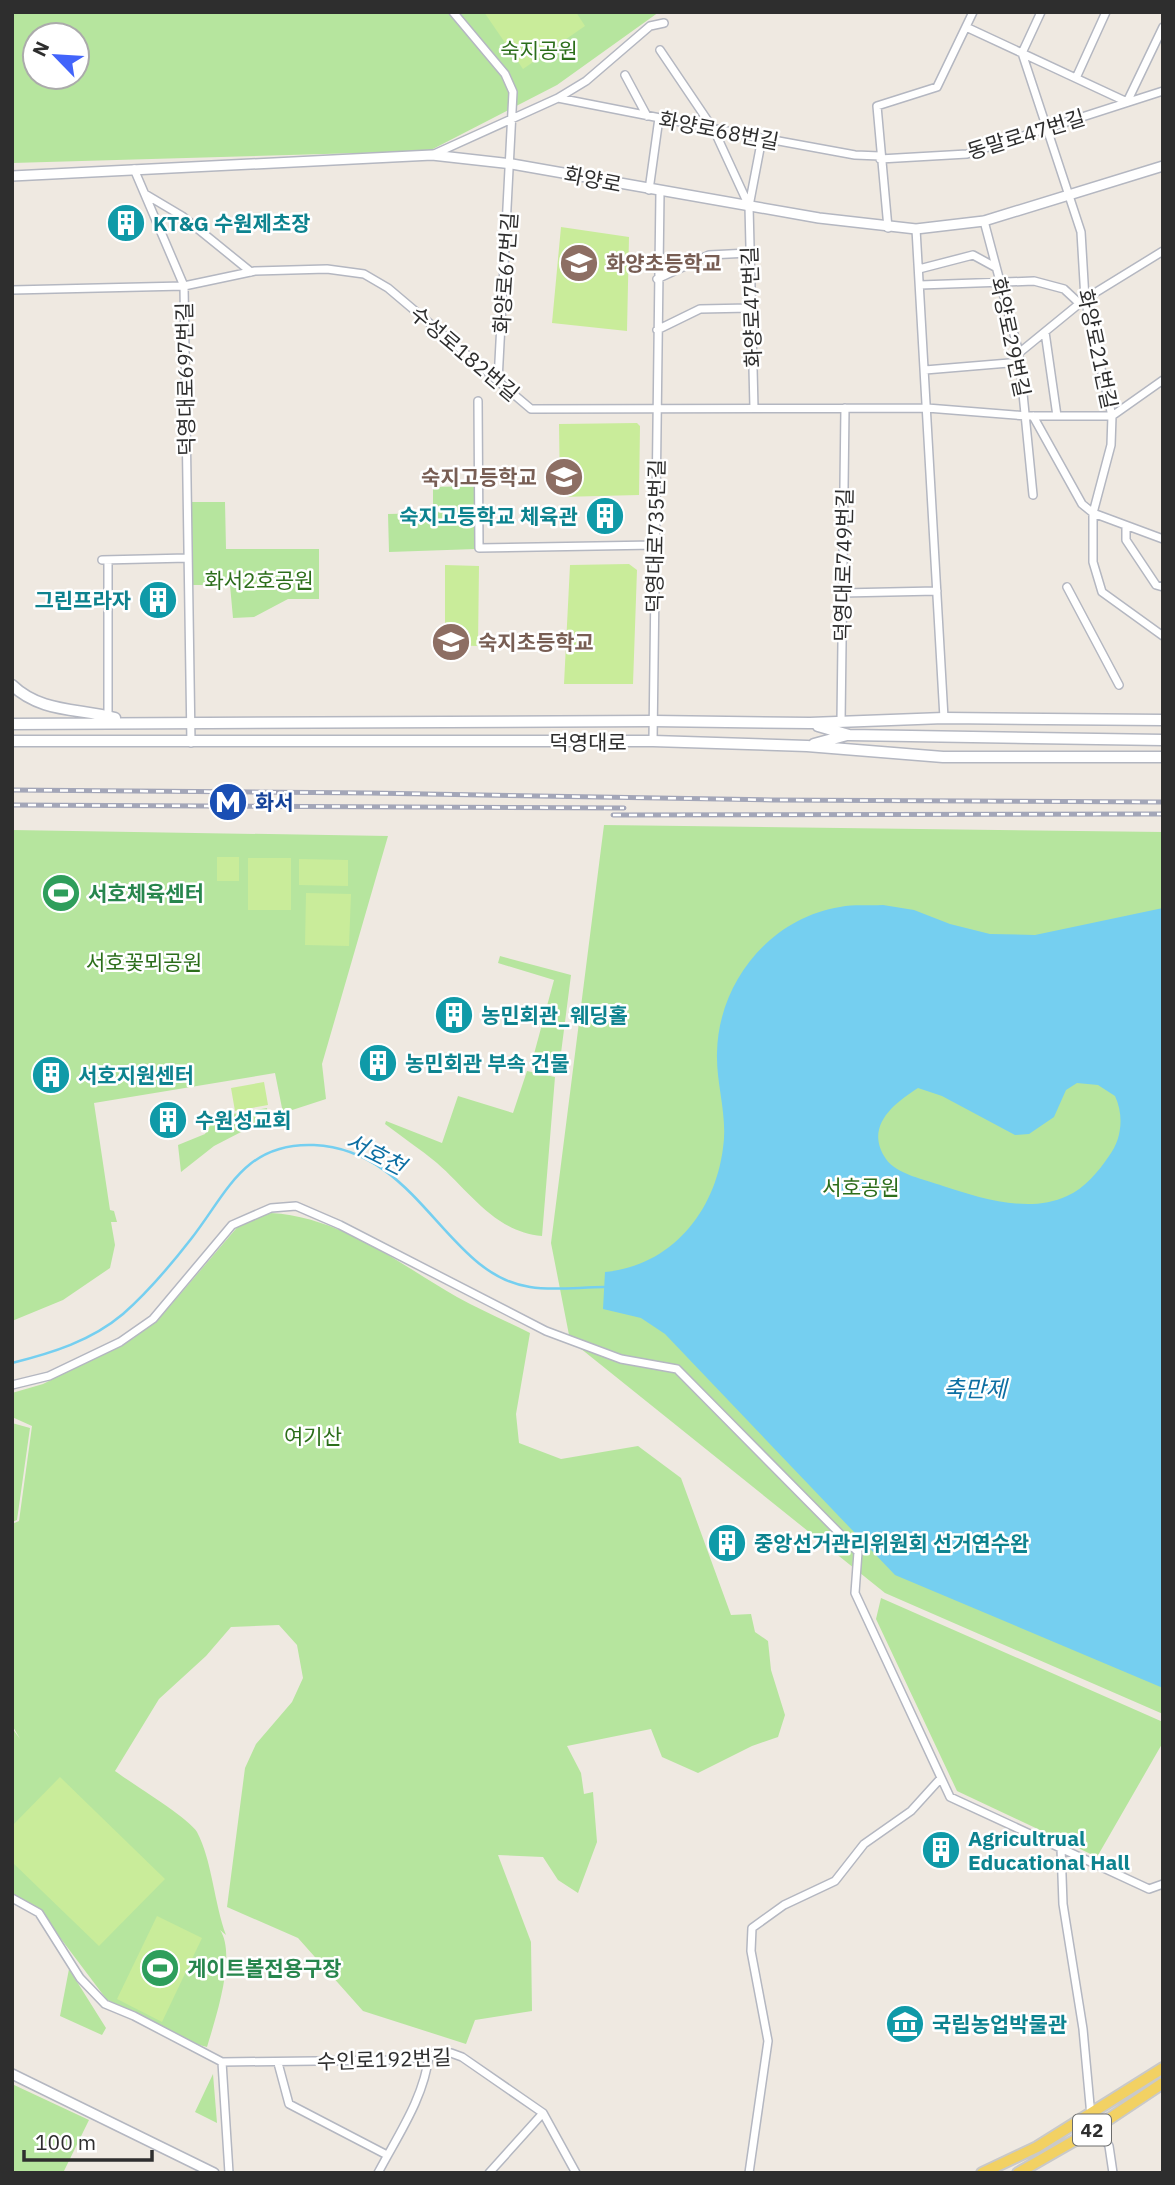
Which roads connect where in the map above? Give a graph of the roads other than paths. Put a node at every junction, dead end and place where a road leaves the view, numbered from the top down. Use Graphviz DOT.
graph roads {
  1 [pos="453,12"];
  2 [pos="973,12"];
  3 [pos="1041,12"];
  4 [pos="1106,12"];
  5 [pos="664,23"];
  6 [pos="966,27"];
  7 [pos="1163,27"];
  8 [pos="660,50"];
  9 [pos="1022,53"];
  10 [pos="625,75"];
  11 [pos="1076,78"];
  12 [pos="1163,91"];
  13 [pos="558,99"];
  14 [pos="1127,102"];
  15 [pos="647,116"];
  16 [pos="514,118"];
  17 [pos="659,118"];
  18 [pos="1046,129"];
  19 [pos="713,130"];
  20 [pos="762,138"];
  21 [pos="432,155"];
  22 [pos="880,157"];
  23 [pos="512,164"];
  24 [pos="1163,166"];
  25 [pos="134,169"];
  26 [pos="12,176"];
  27 [pos="649,190"];
  28 [pos="660,192"];
  29 [pos="144,194"];
  30 [pos="1068,197"];
  31 [pos="749,206"];
  32 [pos="984,221"];
  33 [pos="888,228"];
  34 [pos="916,229"];
  35 [pos="1163,251"];
  36 [pos="749,253"];
  37 [pos="995,267"];
  38 [pos="919,269"];
  39 [pos="251,272"];
  40 [pos="657,279"];
  41 [pos="999,282"];
  42 [pos="920,285"];
  43 [pos="184,286"];
  44 [pos="12,290"];
  45 [pos="1082,301"];
  46 [pos="750,308"];
  47 [pos="657,330"];
  48 [pos="1045,331"];
  49 [pos="1019,353"];
  50 [pos="1020,362"];
  51 [pos="925,370"];
  52 [pos="1163,380"];
  53 [pos="498,381"];
  54 [pos="478,401"];
  55 [pos="656,408"];
  56 [pos="754,408"];
  57 [pos="845,408"];
  58 [pos="927,408"];
  59 [pos="1030,416"];
  60 [pos="1057,416"];
  61 [pos="1112,416"];
  62 [pos="1032,495"];
  63 [pos="1093,513"];
  64 [pos="1126,526"];
  65 [pos="1163,538"];
  66 [pos="655,544"];
  67 [pos="188,558"];
  68 [pos="1067,587"];
  69 [pos="1163,587"];
  70 [pos="937,591"];
  71 [pos="842,593"];
  72 [pos="1163,636"];
  73 [pos="12,685"];
  74 [pos="1119,685"];
  75 [pos="944,718"];
  76 [pos="108,719"];
  77 [pos="1163,720"];
  78 [pos="653,721"];
  79 [pos="191,722"];
  80 [pos="841,722"];
  81 [pos="810,723"];
  82 [pos="12,724"];
  83 [pos="849,735"];
  84 [pos="1163,740"];
  85 [pos="12,741"];
  86 [pos="653,741"];
  87 [pos="191,743"];
  88 [pos="807,746"];
  89 [pos="1163,757"];
  90 [pos="12,1385"];
  91 [pos="941,1778"];
  92 [pos="1061,1848"];
  93 [pos="1163,1884"];
  94 [pos="12,1898"];
  95 [pos="429,2055"];
  96 [pos="222,2062"];
  97 [pos="278,2063"];
  98 [pos="1163,2068"];
  99 [pos="12,2074"];
  100 [pos="1163,2083"];
  101 [pos="543,2113"];
  102 [pos="1091,2116"];
  103 [pos="1099,2126"];
  104 [pos="387,2155"];
  105 [pos="214,2173"];
  106 [pos="229,2173"];
  107 [pos="377,2173"];
  108 [pos="489,2173"];
  109 [pos="576,2173"];
  110 [pos="749,2173"];
  111 [pos="982,2173"];
  112 [pos="1018,2173"];
  113 [pos="1113,2173"];
  1 -- 16 [label="street"];
  2 -- 6 [label="street"];
  3 -- 9 [label="street"];
  4 -- 11 [label="street, 동말로47번길"];
  5 -- 13 [label="street"];
  6 -- 9 [label="street, 동말로47번길"];
  6 -- 22 [label="street"];
  7 -- 14 [label="street"];
  8 -- 19 [label="street"];
  9 -- 11 [label="street, 동말로47번길"];
  9 -- 18 [label="street, 화양로21번길"];
  10 -- 15 [label="street"];
  11 -- 14 [label="street, 동말로47번길"];
  12 -- 14 [label="street, 동말로47번길"];
  13 -- 15 [label="street, 화양로68번길"];
  13 -- 16 [label="street"];
  14 -- 18 [label="street, 동말로47번길"];
  15 -- 17 [label="street, 화양로68번길"];
  16 -- 21 [label="street"];
  16 -- 23 [label="street"];
  17 -- 19 [label="street, 화양로68번길"];
  17 -- 27 [label="street"];
  18 -- 22 [label="street, 동말로47번길"];
  18 -- 30 [label="street, 화양로21번길"];
  19 -- 20 [label="street, 화양로68번길"];
  19 -- 31 [label="street"];
  20 -- 22 [label="street, 화양로68번길"];
  20 -- 31 [label="street"];
  21 -- 23 [label="street, 화양로"];
  21 -- 25 [label="street, 화양로"];
  22 -- 33 [label="street"];
  23 -- 27 [label="street, 화양로"];
  23 -- 53 [label="street, 화양로67번길"];
  24 -- 30 [label="street, 화양로"];
  25 -- 26 [label="street, 화양로"];
  25 -- 29 [label="street, 덕영대로697번길"];
  27 -- 28 [label="street, 화양로"];
  28 -- 31 [label="street, 화양로"];
  28 -- 40 [label="street, 덕영대로735번길"];
  29 -- 39 [label="street"];
  29 -- 43 [label="street, 덕영대로697번길"];
  30 -- 32 [label="street, 화양로"];
  30 -- 45 [label="street, 화양로21번길"];
  31 -- 33 [label="street, 화양로"];
  31 -- 36 [label="street, 화양로47번길"];
  32 -- 34 [label="street, 화양로"];
  32 -- 37 [label="street, 화양로29번길"];
  33 -- 34 [label="street, 화양로"];
  34 -- 38 [label="street"];
  35 -- 45 [label="street"];
  36 -- 40 [label="street"];
  36 -- 46 [label="street, 화양로47번길"];
  37 -- 38 [label="street"];
  37 -- 41 [label="street, 화양로29번길"];
  38 -- 42 [label="street"];
  39 -- 43 [label="street, 수성로182번길"];
  39 -- 53 [label="street, 수성로182번길"];
  40 -- 47 [label="street, 덕영대로735번길"];
  41 -- 42 [label="street"];
  41 -- 45 [label="street"];
  41 -- 49 [label="street, 화양로29번길"];
  42 -- 51 [label="street"];
  43 -- 44 [label="street, 수성로182번길"];
  43 -- 67 [label="street, 덕영대로697번길"];
  45 -- 48 [label="street"];
  45 -- 61 [label="street, 화양로21번길"];
  46 -- 47 [label="street"];
  46 -- 56 [label="street, 화양로47번길"];
  47 -- 55 [label="street, 덕영대로735번길"];
  48 -- 49 [label="street"];
  48 -- 60 [label="street"];
  49 -- 50 [label="street, 화양로29번길"];
  50 -- 51 [label="street"];
  50 -- 59 [label="street, 화양로29번길"];
  51 -- 58 [label="street"];
  52 -- 61 [label="street"];
  53 -- 55 [label="street, 수성로182번길"];
  54 -- 66 [label="street"];
  55 -- 56 [label="street, 수성로182번길"];
  55 -- 66 [label="street, 덕영대로735번길"];
  56 -- 57 [label="street, 수성로182번길"];
  57 -- 58 [label="street, 수성로182번길"];
  57 -- 71 [label="street, 덕영대로749번길"];
  58 -- 59 [label="street, 수성로182번길"];
  58 -- 70 [label="street"];
  59 -- 60 [label="street, 수성로182번길"];
  59 -- 62 [label="street, 화양로29번길"];
  59 -- 63 [label="street"];
  60 -- 61 [label="street, 수성로182번길"];
  61 -- 63 [label="street, 화양로21번길"];
  63 -- 64 [label="street"];
  63 -- 72 [label="street, 화양로21번길"];
  64 -- 65 [label="street"];
  64 -- 69 [label="street"];
  66 -- 78 [label="street, 덕영대로735번길"];
  67 -- 76 [label="street"];
  67 -- 79 [label="street, 덕영대로697번길"];
  68 -- 74 [label="street"];
  70 -- 71 [label="street"];
  70 -- 75 [label="street"];
  71 -- 80 [label="street, 덕영대로749번길"];
  73 -- 76 [label="main road"];
  75 -- 77 [label="main road, 덕영대로"];
  75 -- 80 [label="main road, 덕영대로"];
  76 -- 79 [label="main road, 덕영대로"];
  76 -- 82 [label="main road"];
  78 -- 79 [label="main road, 덕영대로"];
  78 -- 81 [label="main road, 덕영대로"];
  78 -- 86 [label="street, 덕영대로735번길"];
  79 -- 87 [label="street, 덕영대로697번길"];
  80 -- 81 [label="main road, 덕영대로"];
  81 -- 83 [label="main road"];
  83 -- 84 [label="main road"];
  83 -- 88 [label="main road"];
  85 -- 87 [label="main road, 덕영대로"];
  86 -- 87 [label="main road, 덕영대로"];
  86 -- 88 [label="main road, 덕영대로"];
  88 -- 89 [label="main road, 덕영대로"];
  90 -- 91 [label="street"];
  91 -- 92 [label="street"];
  91 -- 110 [label="street"];
  92 -- 93 [label="street"];
  92 -- 102 [label="street"];
  94 -- 96 [label="street"];
  95 -- 97 [label="street, 수인로192번길"];
  95 -- 101 [label="street, 수인로192번길"];
  95 -- 104 [label="street"];
  96 -- 97 [label="street, 수인로192번길"];
  96 -- 106 [label="street"];
  97 -- 104 [label="street"];
  98 -- 102 [label="main road"];
  99 -- 105 [label="street"];
  100 -- 103 [label="main road, 42"];
  101 -- 108 [label="street"];
  101 -- 109 [label="street, 수인로192번길"];
  102 -- 103 [label="street"];
  102 -- 111 [label="main road"];
  103 -- 112 [label="main road, 42"];
  103 -- 113 [label="street"];
  104 -- 107 [label="street"];
}
